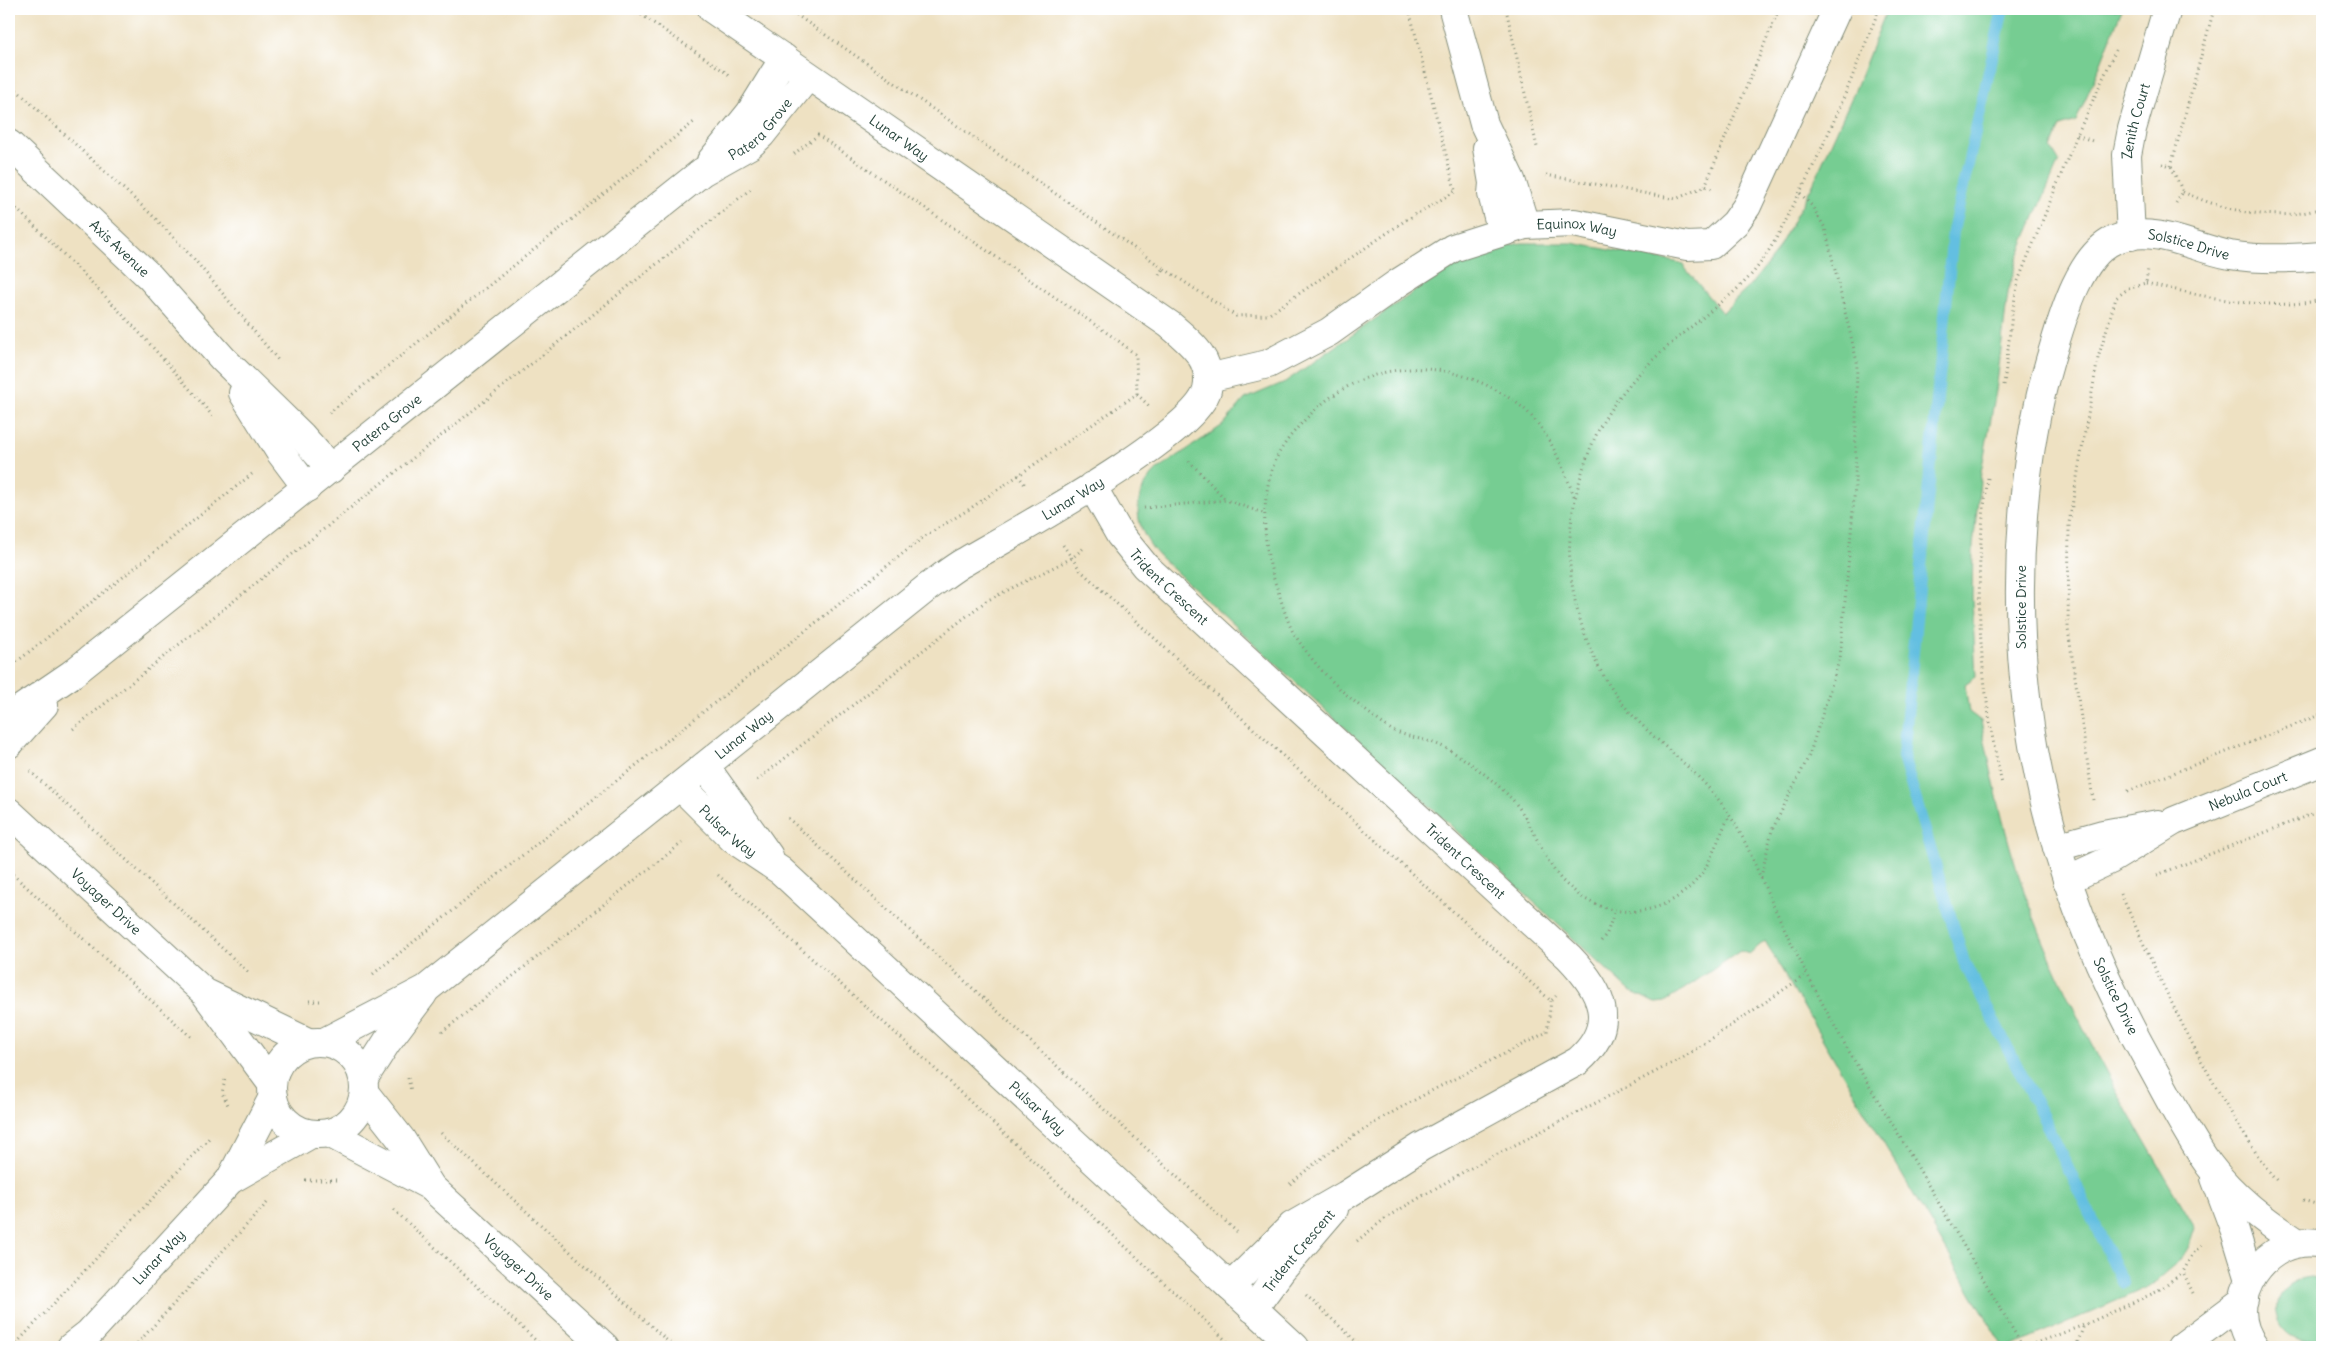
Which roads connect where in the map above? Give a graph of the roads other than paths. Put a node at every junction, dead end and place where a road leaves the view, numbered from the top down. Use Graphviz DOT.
graph roads {
  1 [pos="712,9"];
  2 [pos="1453,9"];
  3 [pos="1837,9"];
  4 [pos="2167,9"];
  5 [pos="784,58"];
  6 [pos="808,76"];
  7 [pos="769,104"];
  8 [pos="9,144"];
  9 [pos="1513,229"];
  10 [pos="2142,235"];
  11 [pos="2322,256"];
  12 [pos="223,359"];
  13 [pos="1208,378"];
  14 [pos="331,469"];
  15 [pos="1092,486"];
  16 [pos="307,488"];
  17 [pos="72,674"];
  18 [pos="9,716"];
  19 [pos="9,744"];
  20 [pos="2322,761"];
  21 [pos="705,766"];
  22 [pos="680,786"];
  23 [pos="721,811"];
  24 [pos="9,812"];
  25 [pos="2174,821"];
  26 [pos="2057,847"];
  27 [pos="2067,880"];
  28 [pos="426,989"];
  29 [pos="204,992"];
  30 [pos="316,1042"];
  31 [pos="364,1085"];
  32 [pos="272,1090"];
  33 [pos="320,1134"];
  34 [pos="2211,1167"];
  35 [pos="230,1180"];
  36 [pos="431,1187"];
  37 [pos="1346,1195"];
  38 [pos="2310,1244"];
  39 [pos="1230,1287"];
  40 [pos="2247,1290"];
  41 [pos="1253,1309"];
  42 [pos="80,1342"];
  43 [pos="605,1347"];
  44 [pos="1295,1347"];
  45 [pos="2181,1347"];
  46 [pos="2255,1347"];
  1 -- 5 [label="street, Lunar Way"];
  2 -- 9 [label="street"];
  3 -- 9 [label="street, Equinox Way"];
  4 -- 10 [label="street, Zenith Court"];
  5 -- 6 [label="street, Lunar Way"];
  5 -- 7 [label="street, Patera Grove"];
  6 -- 7 [label="street, Patera Grove"];
  6 -- 13 [label="street, Lunar Way"];
  7 -- 14 [label="street, Patera Grove"];
  8 -- 12 [label="street, Axis Avenue"];
  9 -- 13 [label="street, Equinox Way"];
  10 -- 11 [label="street, Solstice Drive"];
  10 -- 26 [label="street, Solstice Drive"];
  12 -- 14 [label="street, Axis Avenue"];
  12 -- 16 [label="street, Axis Avenue"];
  13 -- 15 [label="street, Lunar Way"];
  14 -- 16 [label="street, Patera Grove"];
  15 -- 21 [label="street, Lunar Way"];
  15 -- 37 [label="street, Trident Crescent"];
  16 -- 17 [label="street, Patera Grove"];
  17 -- 18 [label="street, Patera Grove"];
  17 -- 19 [label="street, Patera Grove"];
  20 -- 25 [label="street, Nebula Court"];
  21 -- 22 [label="street, Lunar Way"];
  21 -- 23 [label="street, Pulsar Way"];
  22 -- 23 [label="street, Pulsar Way"];
  22 -- 28 [label="street, Lunar Way"];
  23 -- 39 [label="street, Pulsar Way"];
  24 -- 29 [label="street, Voyager Drive"];
  25 -- 26 [label="street, Nebula Court"];
  25 -- 27 [label="street, Nebula Court"];
  26 -- 27 [label="street, Solstice Drive"];
  27 -- 34 [label="street, Solstice Drive"];
  28 -- 30 [label="street, Lunar Way"];
  28 -- 31 [label="street, Lunar Way"];
  29 -- 30 [label="street, Voyager Drive"];
  29 -- 32 [label="street, Voyager Drive"];
  30 -- 31 [label="street"];
  30 -- 32 [label="street"];
  31 -- 33 [label="street"];
  31 -- 36 [label="street, Voyager Drive"];
  32 -- 33 [label="street"];
  32 -- 35 [label="street, Lunar Way"];
  33 -- 35 [label="street, Lunar Way"];
  33 -- 36 [label="street, Voyager Drive"];
  34 -- 38 [label="street, Solstice Drive"];
  34 -- 40 [label="street, Solstice Drive"];
  35 -- 42 [label="street, Lunar Way"];
  36 -- 43 [label="street, Voyager Drive"];
  37 -- 39 [label="street, Trident Crescent"];
  37 -- 41 [label="street, Trident Crescent"];
  38 -- 40 [label="street"];
  39 -- 41 [label="street, Pulsar Way"];
  40 -- 45 [label="street"];
  40 -- 46 [label="street, Solstice Drive"];
  41 -- 44 [label="street, Pulsar Way"];
}
